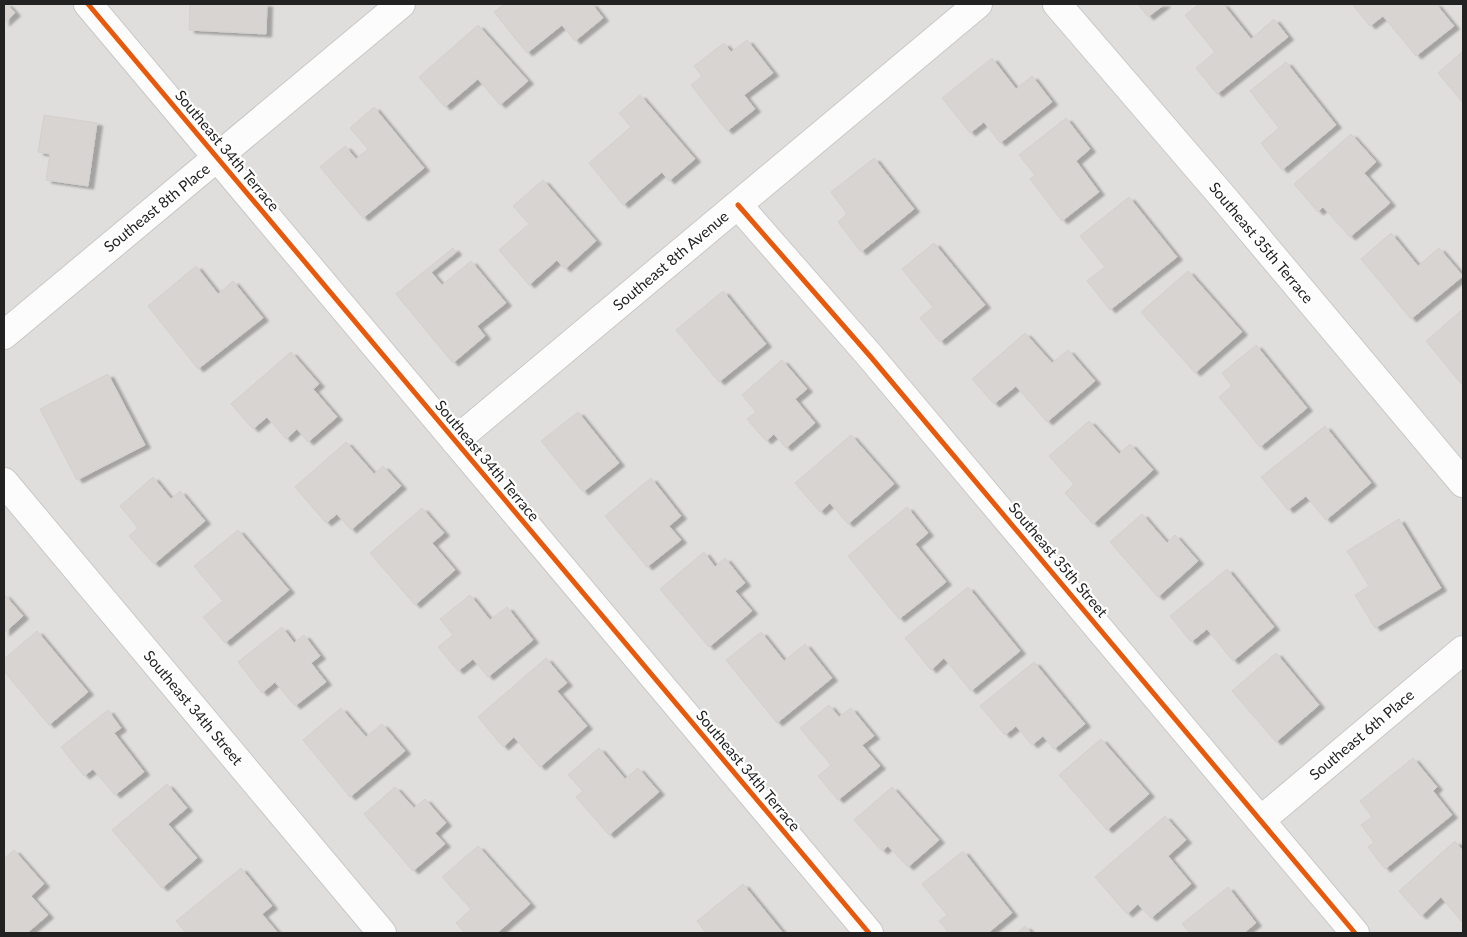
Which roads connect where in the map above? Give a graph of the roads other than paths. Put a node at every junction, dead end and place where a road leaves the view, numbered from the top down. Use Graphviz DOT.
graph roads {
  1 [pos="88,4"];
  2 [pos="401,4"];
  3 [pos="978,4"];
  4 [pos="1057,4"];
  5 [pos="217,159"];
  6 [pos="738,205"];
  7 [pos="4,335"];
  8 [pos="455,441"];
  9 [pos="4,482"];
  10 [pos="1463,484"];
  11 [pos="1463,650"];
  12 [pos="1261,820"];
  13 [pos="382,933"];
  14 [pos="869,933"];
  15 [pos="1355,933"];
  1 -- 5 [label="street, Southeast 34th Terrace"];
  2 -- 5 [label="street, Southeast 8th Place"];
  3 -- 6 [label="street, Southeast 8th Avenue"];
  4 -- 10 [label="street, Southeast 35th Terrace"];
  5 -- 7 [label="street, Southeast 8th Place"];
  5 -- 8 [label="street, Southeast 34th Terrace"];
  6 -- 8 [label="street, Southeast 8th Avenue"];
  6 -- 12 [label="street, Southeast 35th Street"];
  8 -- 14 [label="street, Southeast 34th Terrace"];
  9 -- 13 [label="street, Southeast 34th Street"];
  11 -- 12 [label="street, Southeast 6th Place"];
  12 -- 15 [label="street, Southeast 35th Street"];
}
